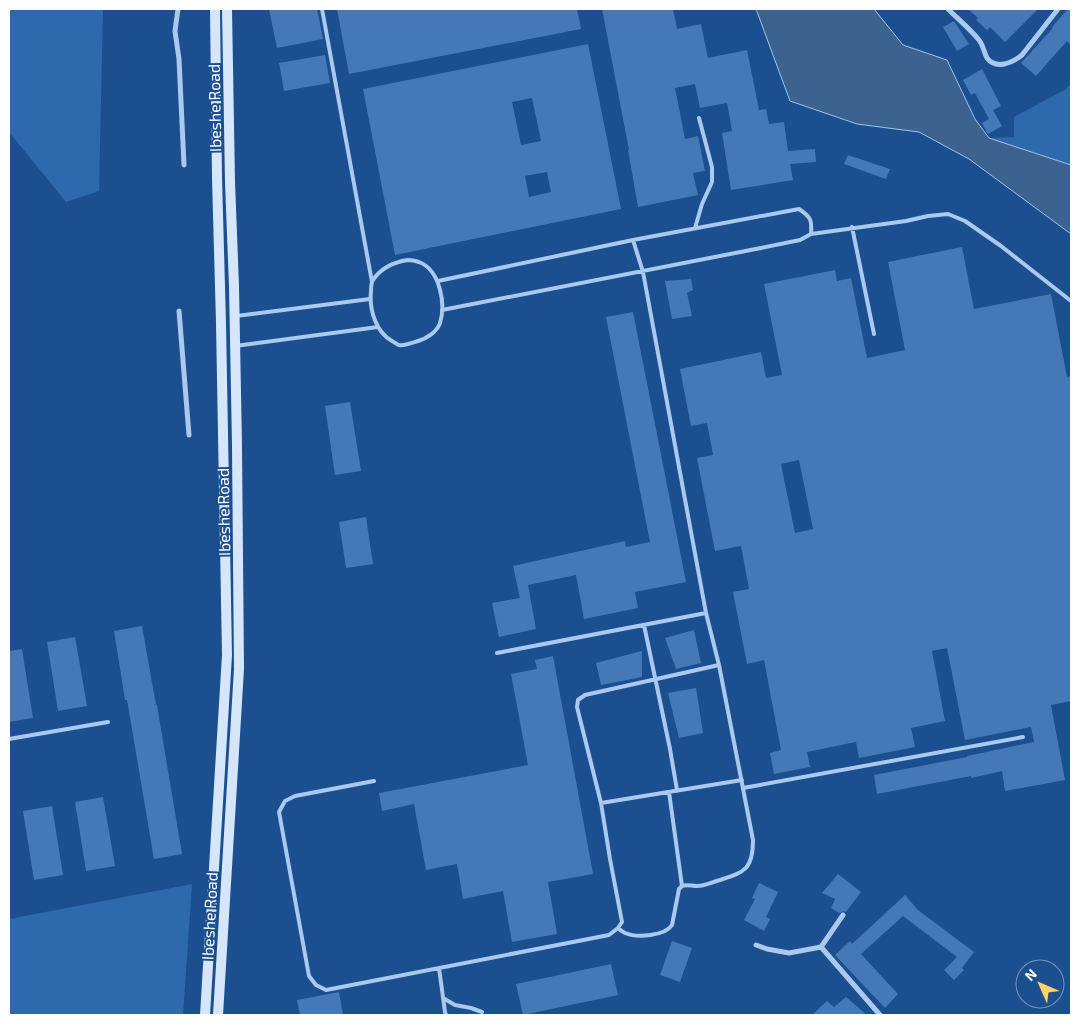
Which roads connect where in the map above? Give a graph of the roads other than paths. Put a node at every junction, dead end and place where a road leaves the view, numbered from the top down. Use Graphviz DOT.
graph roads {
  1 [pos="178,9"];
  2 [pos="215,9"];
  3 [pos="227,9"];
  4 [pos="322,9"];
  5 [pos="948,9"];
  6 [pos="1058,9"];
  7 [pos="699,118"];
  8 [pos="184,165"];
  9 [pos="852,227"];
  10 [pos="695,228"];
  11 [pos="811,234"];
  12 [pos="633,240"];
  13 [pos="643,272"];
  14 [pos="372,282"];
  15 [pos="438,282"];
  16 [pos="370,299"];
  17 [pos="1071,301"];
  18 [pos="442,310"];
  19 [pos="179,311"];
  20 [pos="235,316"];
  21 [pos="378,327"];
  22 [pos="874,334"];
  23 [pos="235,346"];
  24 [pos="189,434"];
  25 [pos="706,613"];
  26 [pos="644,625"];
  27 [pos="498,653"];
  28 [pos="719,665"];
  29 [pos="655,680"];
  30 [pos="108,722"];
  31 [pos="1023,737"];
  32 [pos="9,739"];
  33 [pos="742,780"];
  34 [pos="374,781"];
  35 [pos="743,788"];
  36 [pos="676,790"];
  37 [pos="669,792"];
  38 [pos="601,803"];
  39 [pos="682,886"];
  40 [pos="843,915"];
  41 [pos="618,928"];
  42 [pos="756,945"];
  43 [pos="821,947"];
  44 [pos="440,968"];
  45 [pos="443,998"];
  46 [pos="482,1012"];
  47 [pos="205,1015"];
  48 [pos="218,1015"];
  49 [pos="446,1015"];
  50 [pos="880,1015"];
  1 -- 8 [label="street"];
  2 -- 47 [label="main road, Ibeshe Road"];
  3 -- 20 [label="main road, Ibeshe Road"];
  4 -- 14 [label="lane"];
  5 -- 6 [label="street"];
  7 -- 10 [label="lane"];
  9 -- 11 [label="lane"];
  9 -- 17 [label="lane"];
  9 -- 22 [label="lane"];
  10 -- 11 [label="lane"];
  10 -- 12 [label="lane"];
  11 -- 13 [label="lane"];
  12 -- 13 [label="lane"];
  12 -- 15 [label="lane"];
  13 -- 18 [label="lane"];
  13 -- 25 [label="lane"];
  14 -- 15 [label="lane"];
  14 -- 16 [label="lane"];
  15 -- 18 [label="lane"];
  16 -- 20 [label="lane"];
  16 -- 21 [label="lane"];
  18 -- 21 [label="lane"];
  19 -- 24 [label="street"];
  20 -- 23 [label="main road, Ibeshe Road"];
  21 -- 23 [label="lane"];
  23 -- 48 [label="main road, Ibeshe Road"];
  25 -- 26 [label="lane"];
  25 -- 28 [label="lane"];
  26 -- 27 [label="lane"];
  26 -- 29 [label="lane"];
  28 -- 29 [label="lane"];
  28 -- 33 [label="lane"];
  29 -- 36 [label="lane"];
  29 -- 38 [label="lane"];
  30 -- 32 [label="lane"];
  31 -- 35 [label="lane"];
  33 -- 35 [label="lane"];
  33 -- 36 [label="lane"];
  34 -- 44 [label="lane"];
  35 -- 39 [label="lane"];
  36 -- 37 [label="lane"];
  37 -- 38 [label="lane"];
  37 -- 39 [label="lane"];
  38 -- 41 [label="lane"];
  39 -- 41 [label="lane"];
  40 -- 43 [label="street"];
  41 -- 44 [label="lane"];
  42 -- 43 [label="street"];
  43 -- 50 [label="street"];
  44 -- 45 [label="lane"];
  45 -- 46 [label="lane"];
  45 -- 49 [label="lane"];
}
